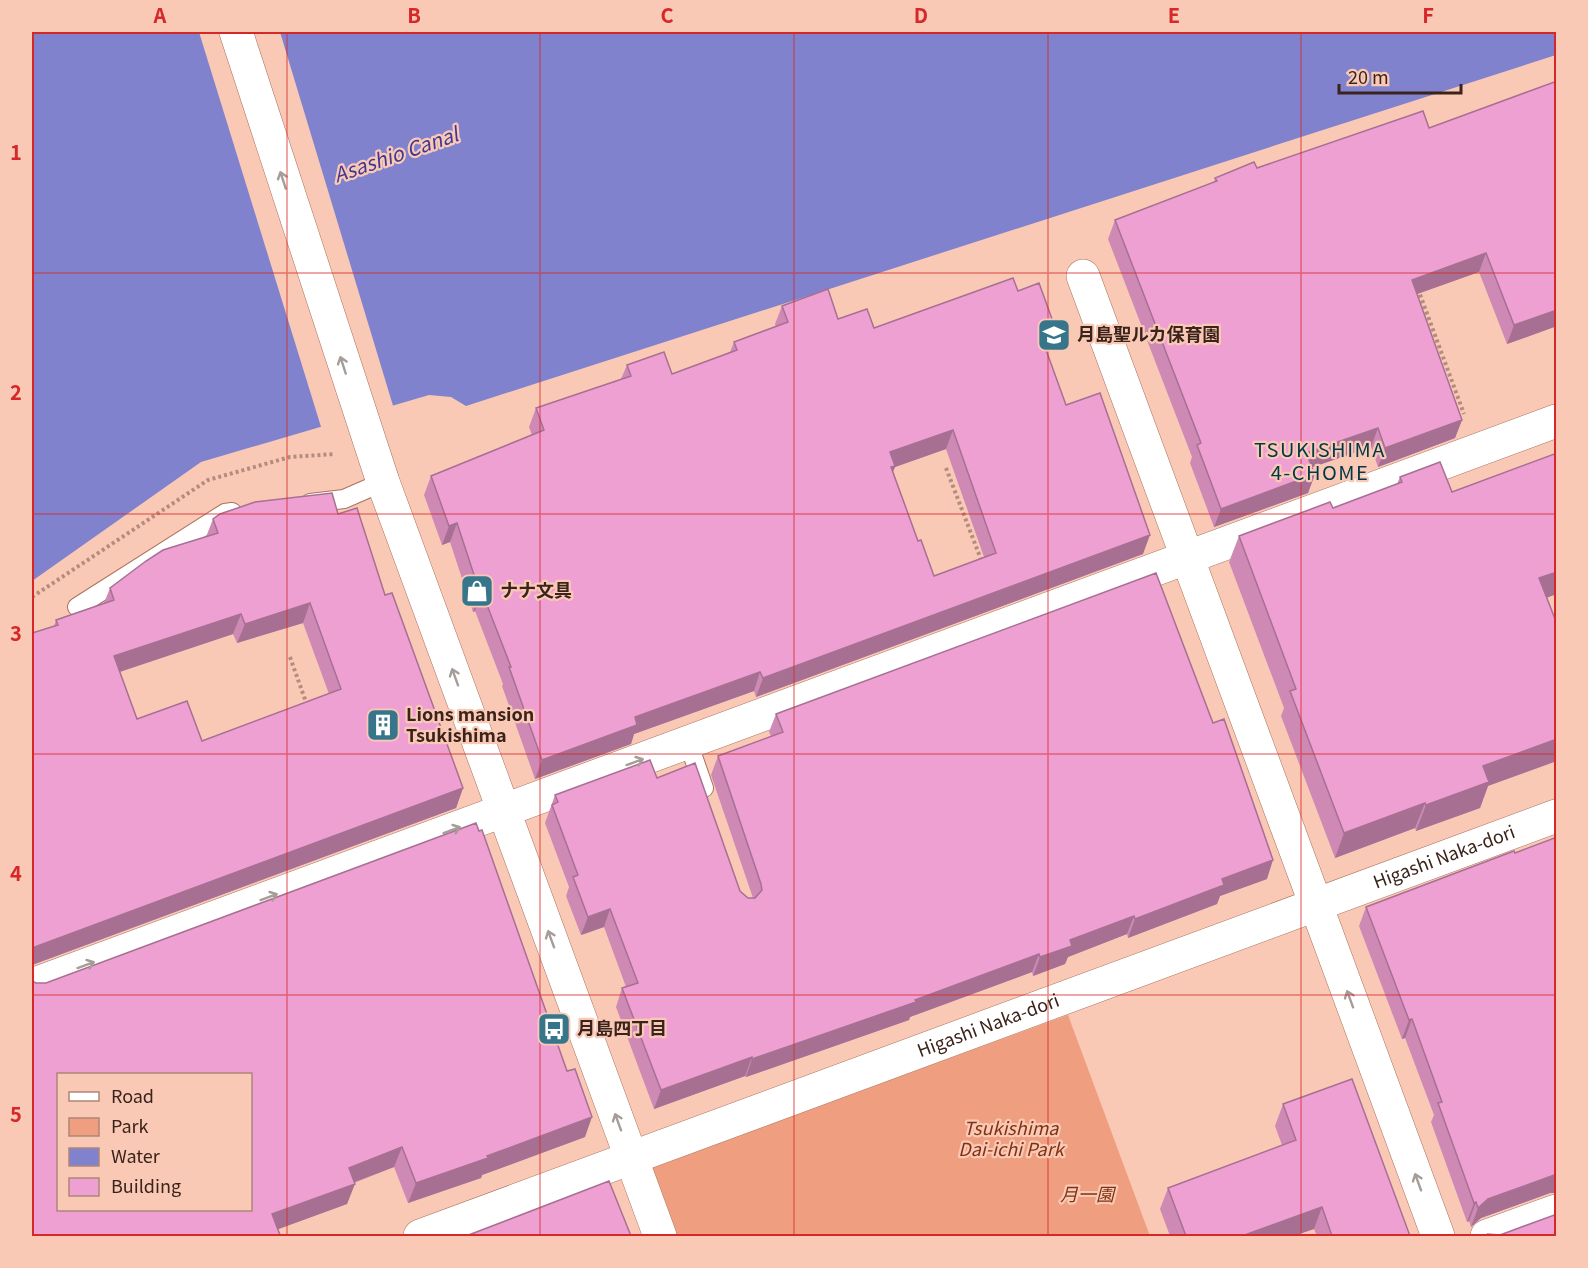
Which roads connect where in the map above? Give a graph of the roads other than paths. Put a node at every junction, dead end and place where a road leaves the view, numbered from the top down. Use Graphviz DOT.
graph roads {
  1 [pos="236,32"];
  2 [pos="1083,276"];
  3 [pos="1557,421"];
  4 [pos="382,482"];
  5 [pos="296,505"];
  6 [pos="248,510"];
  7 [pos="1187,558"];
  8 [pos="77,607"];
  9 [pos="688,742"];
  10 [pos="711,808"];
  11 [pos="504,810"];
  12 [pos="1557,816"];
  13 [pos="1316,905"];
  14 [pos="32,985"];
  15 [pos="632,1158"];
  16 [pos="1557,1211"];
  17 [pos="420,1236"];
  18 [pos="660,1236"];
  19 [pos="1438,1236"];
  20 [pos="1487,1236"];
  4 -- 1 [label="street, one-way"];
  2 -- 7 [label="street"];
  3 -- 7 [label="street"];
  4 -- 5 [label="lane"];
  11 -- 4 [label="street, one-way"];
  6 -- 8 [label="lane"];
  7 -- 9 [label="street"];
  7 -- 13 [label="street"];
  9 -- 10 [label="lane"];
  11 -- 9 [label="street, one-way"];
  14 -- 11 [label="street, one-way"];
  15 -- 11 [label="street, one-way"];
  12 -- 13 [label="street, Higashi Naka-dori"];
  13 -- 15 [label="street, Higashi Naka-dori"];
  19 -- 13 [label="street, one-way"];
  15 -- 17 [label="street, Higashi Naka-dori"];
  15 -- 18 [label="street"];
  16 -- 20 [label="street"];
}
